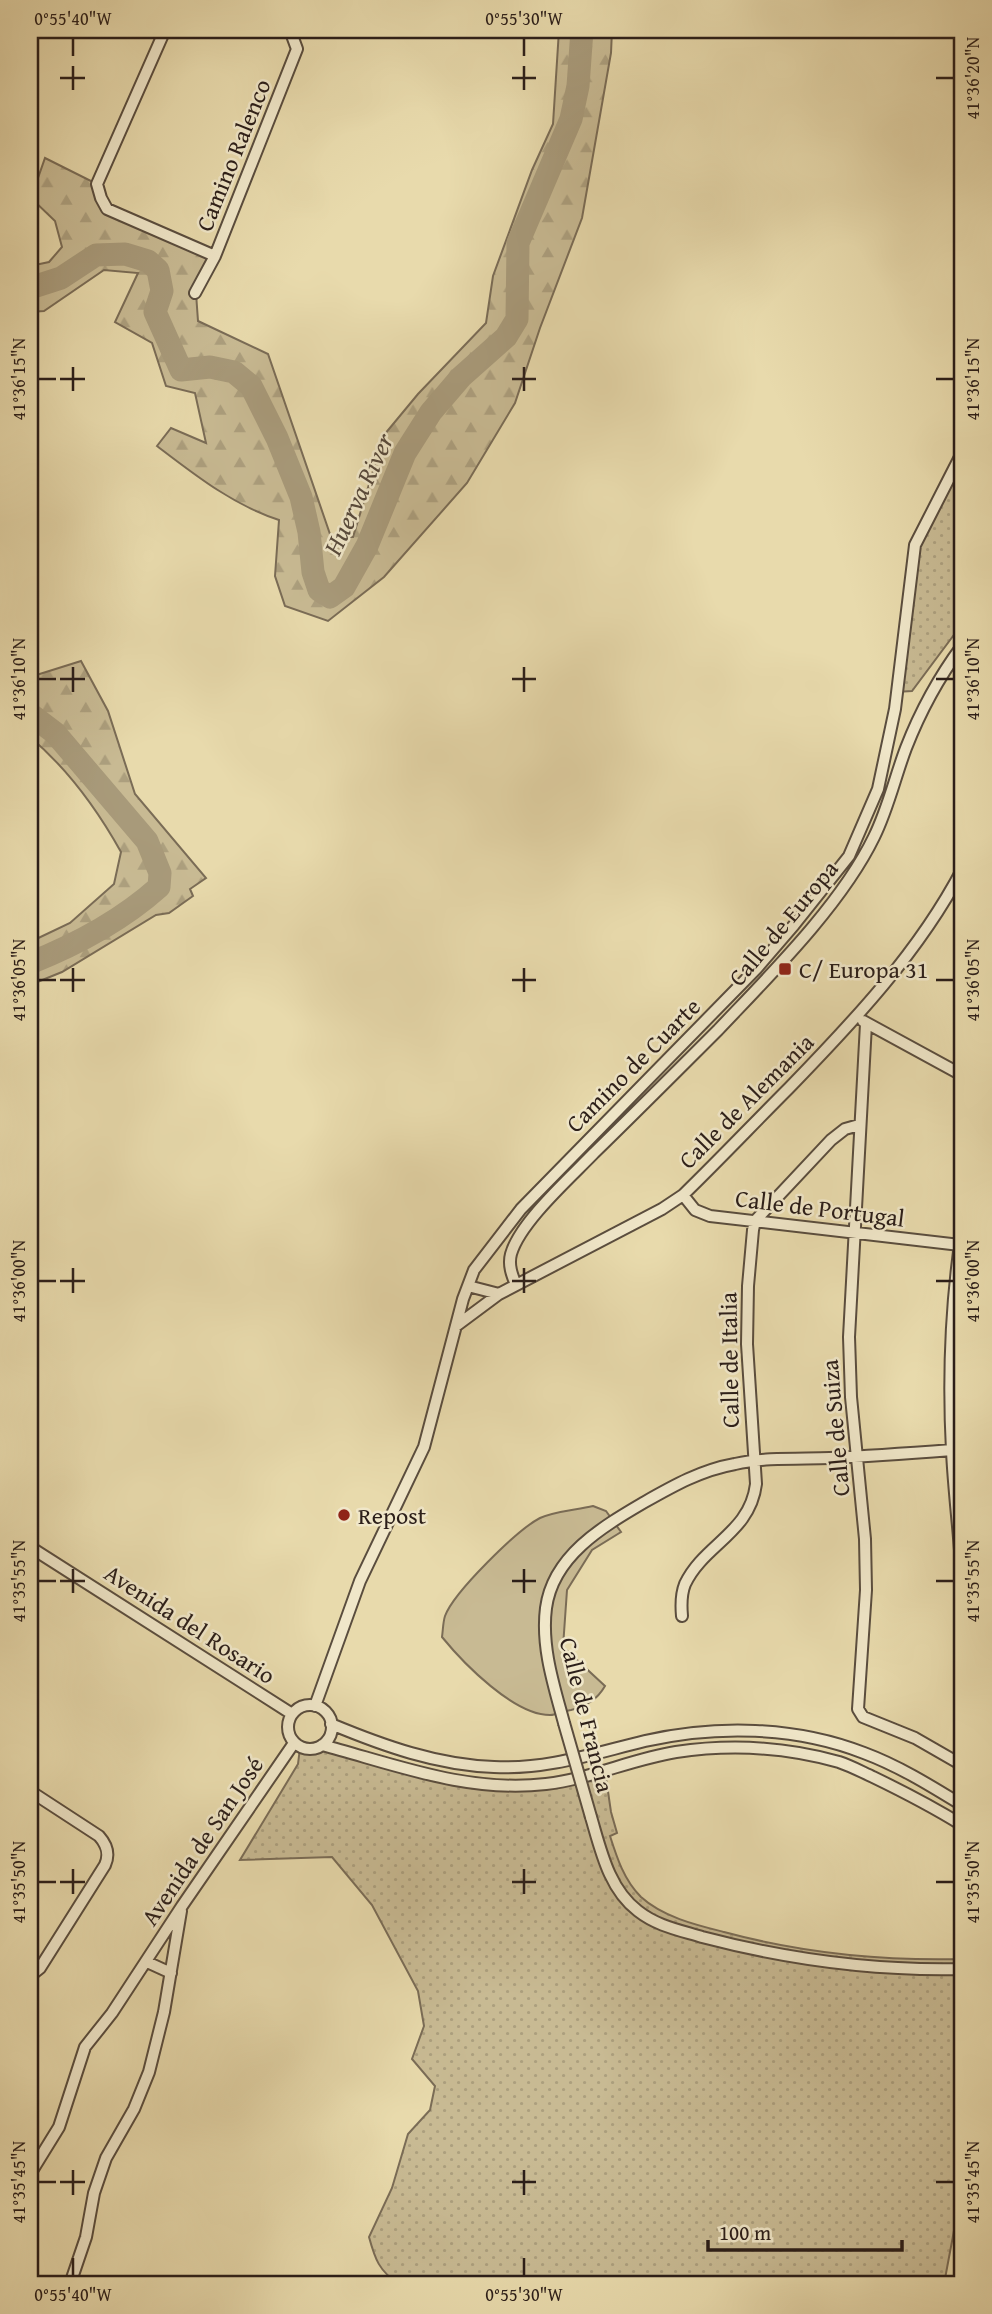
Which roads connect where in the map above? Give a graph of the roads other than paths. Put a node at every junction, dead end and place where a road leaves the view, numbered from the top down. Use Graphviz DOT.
graph roads {
  1 [pos="165,30"];
  2 [pos="290,30"];
  3 [pos="215,256"];
  4 [pos="195,293"];
  5 [pos="962,453"];
  6 [pos="962,646"];
  7 [pos="962,870"];
  8 [pos="862,1020"];
  9 [pos="962,1075"];
  10 [pos="859,1125"];
  11 [pos="683,1195"];
  12 [pos="755,1221"];
  13 [pos="962,1230"];
  14 [pos="853,1233"];
  15 [pos="960,1245"];
  16 [pos="516,1285"];
  17 [pos="468,1286"];
  18 [pos="499,1294"];
  19 [pos="463,1299"];
  20 [pos="484,1305"];
  21 [pos="456,1326"];
  22 [pos="952,1450"];
  23 [pos="856,1457"];
  24 [pos="754,1461"];
  25 [pos="30,1547"];
  26 [pos="962,1580"];
  27 [pos="681,1616"];
  28 [pos="315,1706"];
  29 [pos="292,1714"];
  30 [pos="331,1724"];
  31 [pos="294,1743"];
  32 [pos="322,1745"];
  33 [pos="962,1749"];
  34 [pos="962,1765"];
  35 [pos="30,1791"];
  36 [pos="962,1805"];
  37 [pos="962,1825"];
  38 [pos="181,1906"];
  39 [pos="147,1962"];
  40 [pos="962,1969"];
  41 [pos="171,1973"];
  42 [pos="30,1976"];
  43 [pos="30,2174"];
  44 [pos="70,2284"];
  1 -- 3 [label="street"];
  2 -- 3 [label="street, Camino Ralenco"];
  3 -- 4 [label="street, Camino Ralenco"];
  5 -- 17 [label="street, Camino de Cuarte"];
  6 -- 16 [label="street, Calle de Europa"];
  7 -- 8 [label="street, Calle de Alemania"];
  8 -- 9 [label="street"];
  8 -- 10 [label="street, Calle de Suiza"];
  8 -- 11 [label="street, Calle de Alemania"];
  10 -- 12 [label="street"];
  10 -- 14 [label="street, Calle de Suiza"];
  11 -- 12 [label="street, Calle de Portugal"];
  11 -- 16 [label="street, Calle de Alemania"];
  12 -- 14 [label="street, Calle de Portugal"];
  12 -- 24 [label="street, Calle de Italia"];
  13 -- 15 [label="street"];
  14 -- 15 [label="street, Calle de Portugal"];
  14 -- 23 [label="street, Calle de Suiza"];
  15 -- 22 [label="street"];
  16 -- 18 [label="street, Calle de Alemania"];
  17 -- 18 [label="street"];
  17 -- 19 [label="street, Camino de Cuarte"];
  18 -- 20 [label="street, Calle de Alemania"];
  19 -- 20 [label="street"];
  19 -- 21 [label="street, Camino de Cuarte"];
  20 -- 21 [label="street, Calle de Alemania"];
  21 -- 28 [label="street, Camino de Cuarte"];
  22 -- 23 [label="street, Calle de Francia"];
  22 -- 26 [label="street"];
  23 -- 24 [label="street, Calle de Francia"];
  23 -- 34 [label="street, Calle de Suiza"];
  24 -- 27 [label="street, Calle de Italia"];
  24 -- 40 [label="street, Calle de Francia, bridge"];
  25 -- 29 [label="street, Avenida del Rosario"];
  28 -- 29 [label="street"];
  28 -- 30 [label="street"];
  29 -- 31 [label="street"];
  30 -- 32 [label="street"];
  30 -- 36 [label="street"];
  31 -- 32 [label="street"];
  31 -- 38 [label="street, Avenida de San José"];
  32 -- 37 [label="street"];
  33 -- 34 [label="street"];
  35 -- 42 [label="street"];
  38 -- 39 [label="street, Avenida de San José"];
  38 -- 41 [label="street"];
  39 -- 41 [label="street, Avenida de San José"];
  39 -- 43 [label="street, Avenida de San José"];
  41 -- 44 [label="street"];
}
